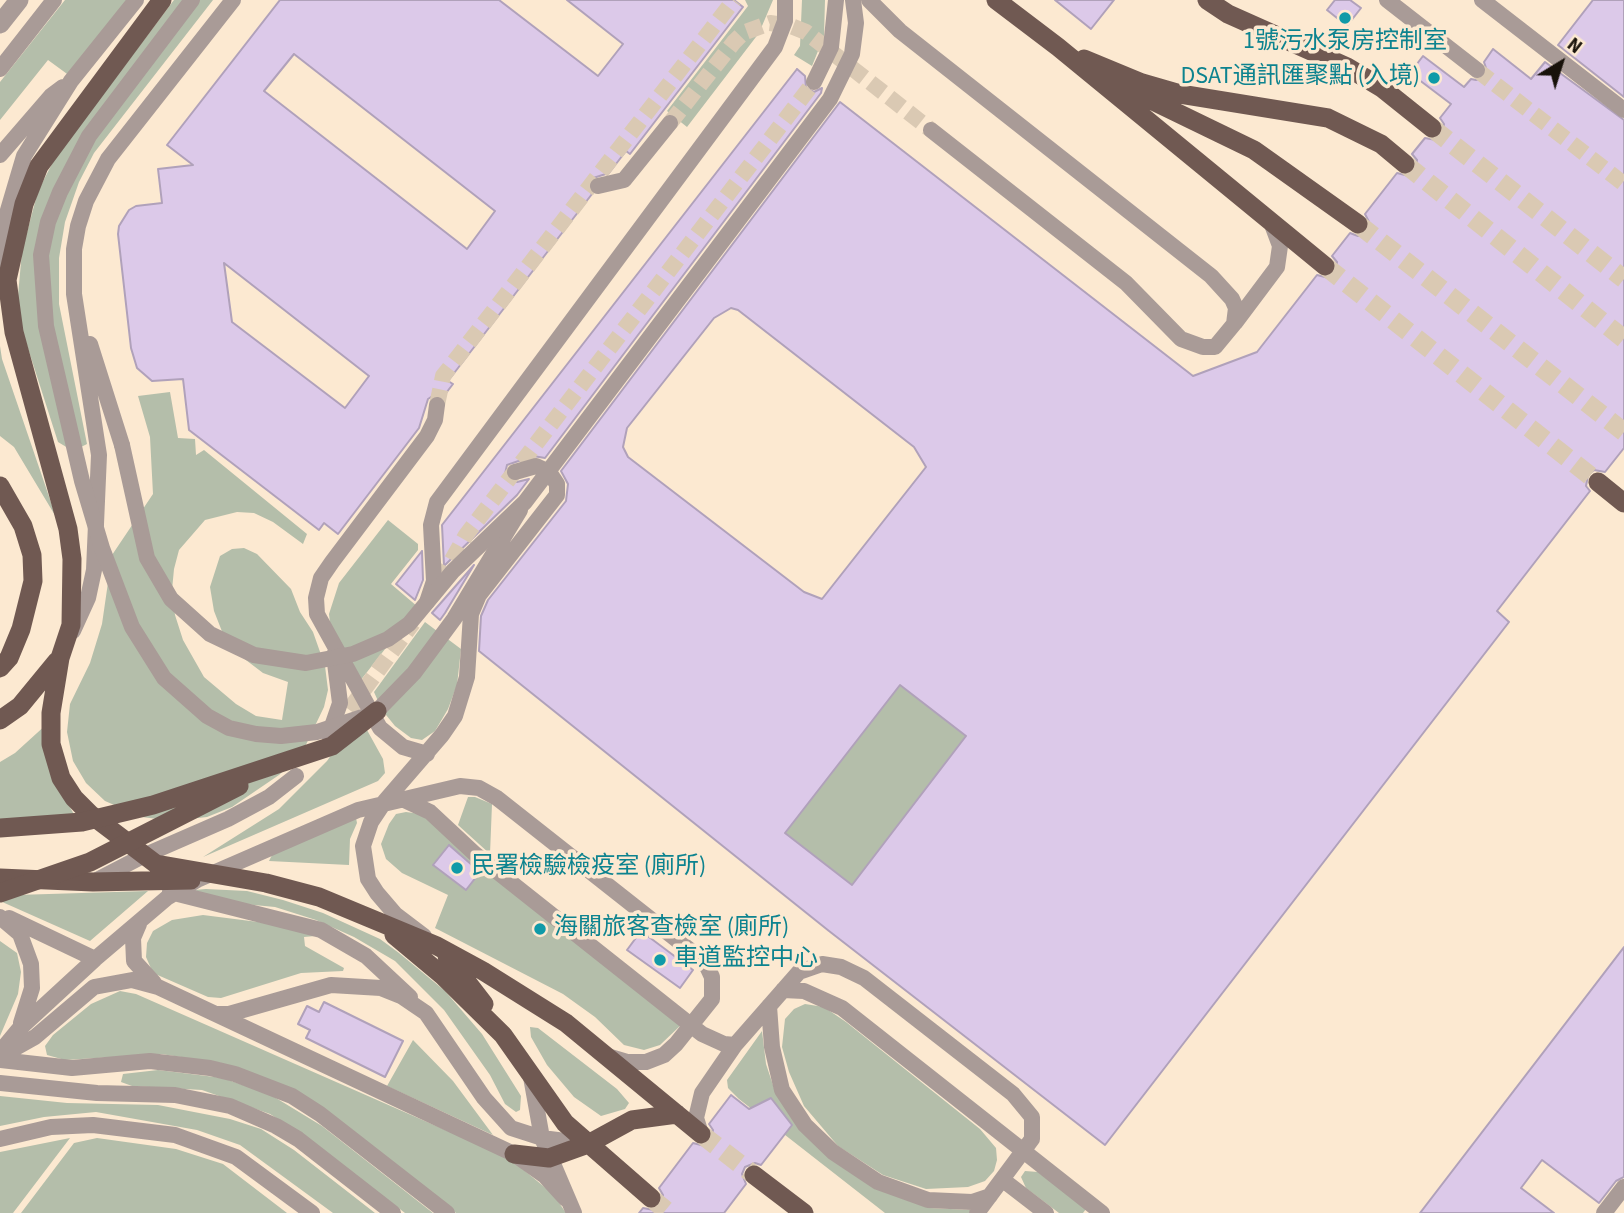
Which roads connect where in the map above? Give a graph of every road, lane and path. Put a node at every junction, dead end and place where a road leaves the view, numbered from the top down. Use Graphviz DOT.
graph roads {
  1 [pos="19,0"];
  2 [pos="54,0"];
  3 [pos="136,0"];
  4 [pos="162,0"];
  5 [pos="192,0"];
  6 [pos="233,0"];
  7 [pos="785,0"];
  8 [pos="836,0"];
  9 [pos="853,0"];
  10 [pos="869,0"];
  11 [pos="996,0"];
  12 [pos="1207,0"];
  13 [pos="1387,0"];
  14 [pos="1482,0"];
  15 [pos="0,24"];
  16 [pos="1058,47"];
  17 [pos="0,69"];
  18 [pos="1477,70"];
  19 [pos="71,81"];
  20 [pos="814,82"];
  21 [pos="1624,110"];
  22 [pos="670,122"];
  23 [pos="1432,128"];
  24 [pos="931,130"];
  25 [pos="0,155"];
  26 [pos="1405,163"];
  27 [pos="598,186"];
  28 [pos="1272,222"];
  29 [pos="1357,224"];
  30 [pos="1325,266"];
  31 [pos="7,280"];
  32 [pos="74,294"];
  33 [pos="1234,324"];
  34 [pos="437,405"];
  35 [pos="515,472"];
  36 [pos="1598,482"];
  37 [pos="0,486"];
  38 [pos="525,502"];
  39 [pos="1624,503"];
  40 [pos="425,607"];
  41 [pos="330,636"];
  42 [pos="63,652"];
  43 [pos="4,663"];
  44 [pos="377,711"];
  45 [pos="0,720"];
  46 [pos="327,741"];
  47 [pos="427,754"];
  48 [pos="277,766"];
  49 [pos="296,776"];
  50 [pos="393,800"];
  51 [pos="82,806"];
  52 [pos="0,828"];
  53 [pos="190,836"];
  54 [pos="143,856"];
  55 [pos="202,877"];
  56 [pos="0,878"];
  57 [pos="146,881"];
  58 [pos="93,882"];
  59 [pos="0,893"];
  60 [pos="174,893"];
  61 [pos="0,915"];
  62 [pos="368,917"];
  63 [pos="140,921"];
  64 [pos="437,946"];
  65 [pos="95,959"];
  66 [pos="158,987"];
  67 [pos="783,990"];
  68 [pos="769,1006"];
  69 [pos="426,1013"];
  70 [pos="214,1014"];
  71 [pos="692,1026"];
  72 [pos="19,1029"];
  73 [pos="503,1035"];
  74 [pos="735,1045"];
  75 [pos="607,1055"];
  76 [pos="0,1056"];
  77 [pos="531,1077"];
  78 [pos="0,1083"];
  79 [pos="677,1114"];
  80 [pos="701,1134"];
  81 [pos="542,1138"];
  82 [pos="0,1139"];
  83 [pos="588,1144"];
  84 [pos="1024,1152"];
  85 [pos="514,1154"];
  86 [pos="549,1158"];
  87 [pos="754,1175"];
  88 [pos="1003,1180"];
  89 [pos="1624,1187"];
  90 [pos="991,1196"];
  91 [pos="651,1198"];
  92 [pos="570,1206"];
  93 [pos="312,1213"];
  94 [pos="393,1213"];
  95 [pos="447,1213"];
  96 [pos="804,1213"];
  97 [pos="977,1213"];
  98 [pos="1046,1213"];
  99 [pos="1102,1213"];
  100 [pos="1604,1213"];
  1 -- 15 [label="street"];
  2 -- 17 [label="street"];
  3 -- 19 [label="street"];
  4 -- 31 [label="main road"];
  5 -- 44 [label="street, bridge"];
  6 -- 32 [label="street"];
  7 -- 40 [label="street"];
  8 -- 20 [label="street"];
  9 -- 38 [label="street, bridge"];
  10 -- 33 [label="street"];
  11 -- 16 [label="main road"];
  12 -- 23 [label="main road"];
  13 -- 18 [label="street"];
  14 -- 21 [label="street"];
  16 -- 26 [label="main road"];
  16 -- 28 [label="main road"];
  16 -- 29 [label="main road"];
  19 -- 25 [label="street"];
  19 -- 31 [label="street"];
  22 -- 27 [label="street"];
  24 -- 33 [label="street"];
  28 -- 30 [label="main road"];
  28 -- 33 [label="street"];
  31 -- 42 [label="main road"];
  32 -- 38 [label="street, bridge"];
  32 -- 42 [label="street"];
  34 -- 41 [label="street"];
  35 -- 47 [label="street"];
  36 -- 39 [label="main road"];
  37 -- 43 [label="main road"];
  38 -- 44 [label="street, bridge"];
  41 -- 46 [label="street"];
  41 -- 47 [label="street"];
  42 -- 45 [label="main road"];
  42 -- 51 [label="main road"];
  44 -- 48 [label="main road, bridge"];
  47 -- 50 [label="street"];
  48 -- 52 [label="main road, bridge"];
  48 -- 59 [label="main road, bridge"];
  49 -- 53 [label="street"];
  50 -- 55 [label="street"];
  50 -- 64 [label="street"];
  50 -- 71 [label="street"];
  50 -- 71 [label="street"];
  51 -- 53 [label="street"];
  51 -- 54 [label="main road"];
  53 -- 54 [label="street"];
  54 -- 55 [label="main road"];
  54 -- 58 [label="street"];
  55 -- 57 [label="main road"];
  55 -- 60 [label="street"];
  55 -- 62 [label="main road"];
  56 -- 58 [label="main road, bridge"];
  57 -- 58 [label="main road"];
  57 -- 60 [label="street"];
  60 -- 63 [label="street"];
  60 -- 69 [label="street"];
  61 -- 65 [label="street"];
  61 -- 72 [label="street"];
  62 -- 64 [label="main road"];
  62 -- 73 [label="main road"];
  63 -- 65 [label="street"];
  63 -- 66 [label="street"];
  64 -- 73 [label="main road"];
  64 -- 75 [label="main road"];
  65 -- 72 [label="street"];
  66 -- 70 [label="street"];
  66 -- 76 [label="street"];
  67 -- 68 [label="street"];
  67 -- 84 [label="street"];
  67 -- 84 [label="street"];
  68 -- 74 [label="street"];
  68 -- 90 [label="street"];
  69 -- 70 [label="street"];
  69 -- 81 [label="street"];
  70 -- 85 [label="street"];
  71 -- 74 [label="street"];
  71 -- 75 [label="street"];
  72 -- 76 [label="street"];
  73 -- 77 [label="main road"];
  74 -- 80 [label="street"];
  75 -- 79 [label="main road"];
  76 -- 95 [label="street"];
  77 -- 81 [label="street"];
  77 -- 83 [label="main road"];
  78 -- 94 [label="street"];
  79 -- 80 [label="main road"];
  79 -- 83 [label="main road"];
  81 -- 83 [label="street"];
  81 -- 86 [label="street"];
  82 -- 93 [label="street"];
  83 -- 86 [label="main road"];
  83 -- 91 [label="main road"];
  84 -- 88 [label="street"];
  84 -- 99 [label="street"];
  85 -- 86 [label="main road"];
  85 -- 92 [label="street"];
  86 -- 92 [label="street"];
  87 -- 96 [label="main road"];
  88 -- 90 [label="street"];
  88 -- 98 [label="street"];
  89 -- 100 [label="street"];
  90 -- 97 [label="street"];
}
